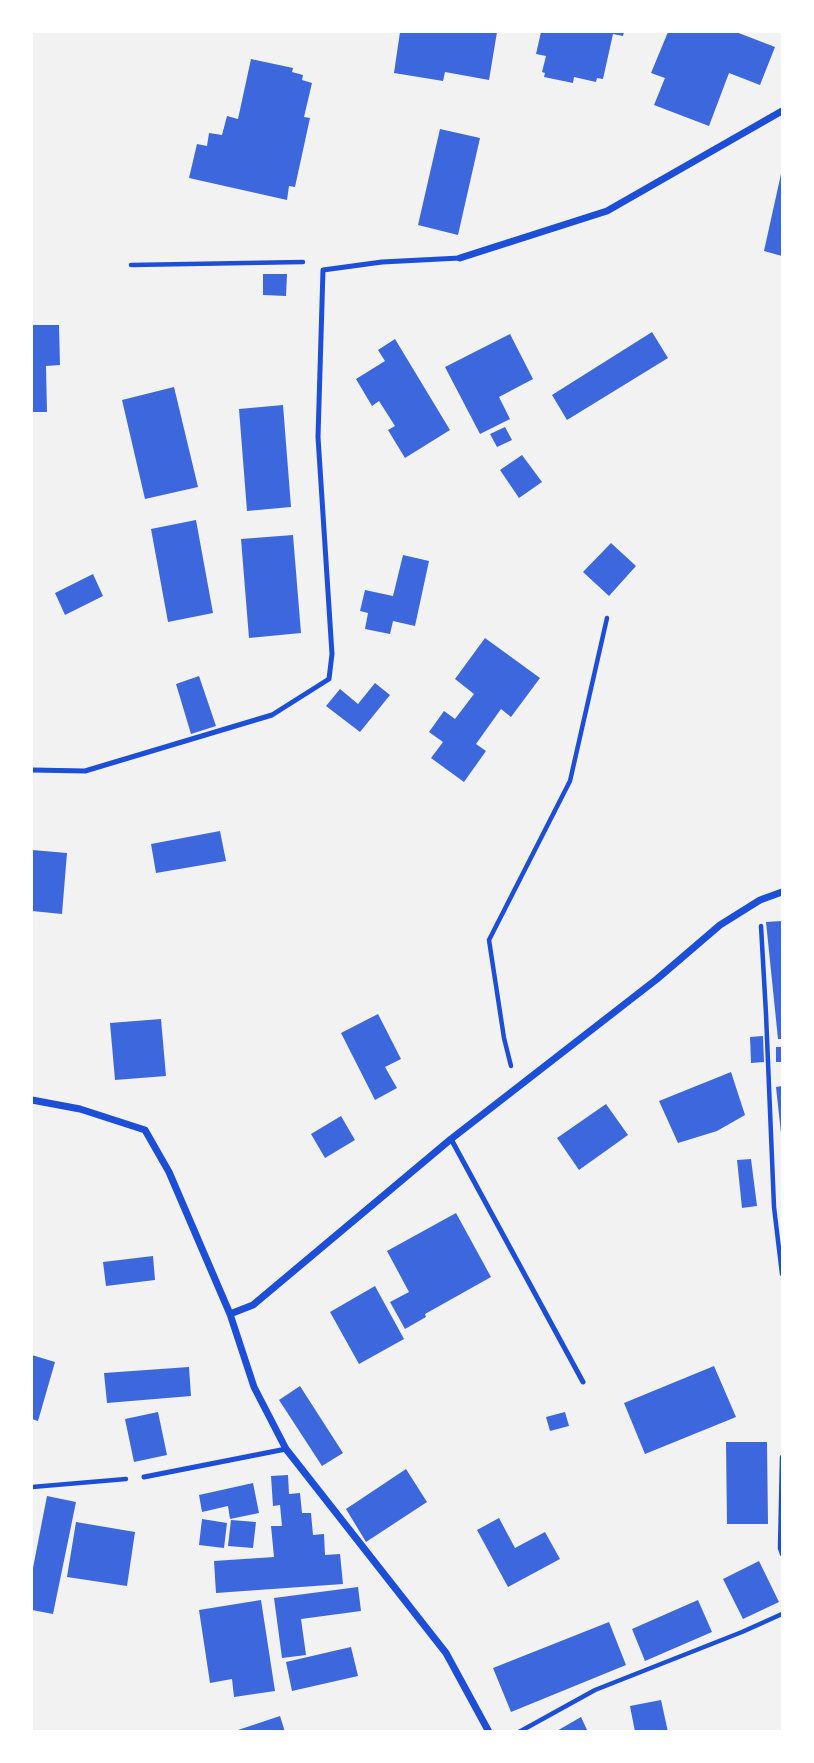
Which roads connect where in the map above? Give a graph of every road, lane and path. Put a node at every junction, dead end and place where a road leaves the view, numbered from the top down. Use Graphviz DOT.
graph roads {
  1 [pos="782,111"];
  2 [pos="460,258"];
  3 [pos="131,265"];
  4 [pos="323,270"];
  5 [pos="607,618"];
  6 [pos="32,770"];
  7 [pos="782,892"];
  8 [pos="760,901"];
  9 [pos="517,1087"];
  10 [pos="32,1100"];
  11 [pos="451,1139"];
  12 [pos="782,1275"];
  13 [pos="230,1314"];
  14 [pos="583,1382"];
  15 [pos="286,1449"];
  16 [pos="782,1457"];
  17 [pos="144,1477"];
  18 [pos="32,1487"];
  19 [pos="782,1554"];
  20 [pos="782,1614"];
  21 [pos="489,1731"];
  22 [pos="519,1731"];
  1 -- 2 [label="street"];
  2 -- 4 [label="lane"];
  3 -- 4 [label="path"];
  4 -- 6 [label="lane"];
  5 -- 9 [label="path"];
  7 -- 8 [label="street"];
  8 -- 9 [label="street"];
  8 -- 12 [label="path"];
  9 -- 11 [label="street"];
  10 -- 13 [label="street"];
  11 -- 13 [label="street"];
  11 -- 14 [label="lane"];
  13 -- 15 [label="street"];
  15 -- 17 [label="lane"];
  15 -- 21 [label="street"];
  16 -- 19 [label="path"];
  17 -- 18 [label="path"];
  20 -- 22 [label="path"];
}
